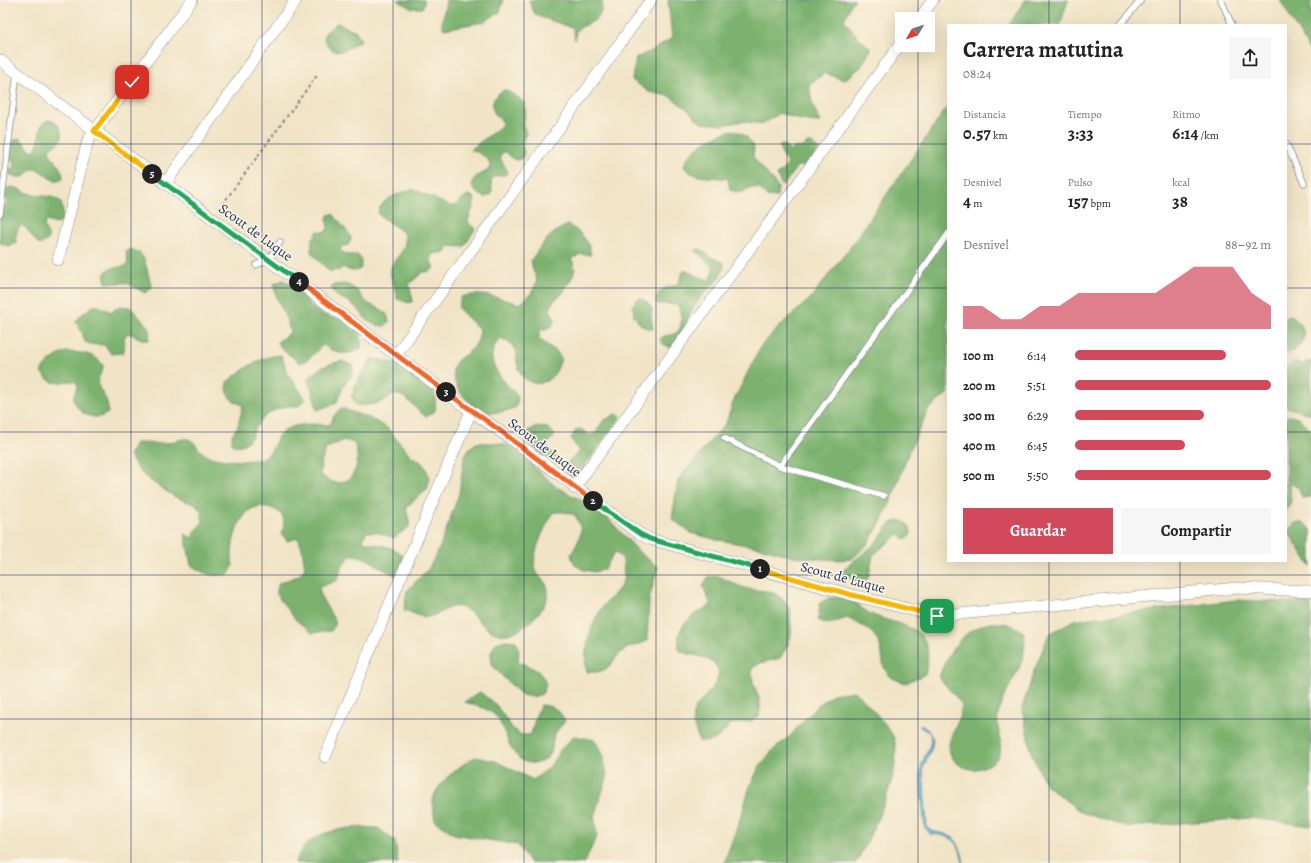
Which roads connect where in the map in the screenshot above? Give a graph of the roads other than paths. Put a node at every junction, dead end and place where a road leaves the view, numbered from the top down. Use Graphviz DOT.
graph roads {
  1 [pos="192,0"];
  2 [pos="296,0"];
  3 [pos="651,0"];
  4 [pos="933,0"];
  5 [pos="1141,0"];
  6 [pos="1221,0"];
  7 [pos="924,12"];
  8 [pos="1121,24"];
  9 [pos="1232,24"];
  10 [pos="895,52"];
  11 [pos="0,60"];
  12 [pos="17,73"];
  13 [pos="94,131"];
  14 [pos="1287,146"];
  15 [pos="1304,183"];
  16 [pos="165,184"];
  17 [pos="0,214"];
  18 [pos="947,235"];
  19 [pos="280,242"];
  20 [pos="269,259"];
  21 [pos="58,260"];
  22 [pos="256,265"];
  23 [pos="396,355"];
  24 [pos="471,411"];
  25 [pos="724,438"];
  26 [pos="780,466"];
  27 [pos="574,488"];
  28 [pos="884,496"];
  29 [pos="1311,591"];
  30 [pos="325,757"];
  1 -- 13 [label="street"];
  2 -- 16 [label="street"];
  3 -- 23 [label="street"];
  4 -- 7 [label="street"];
  5 -- 8 [label="lane"];
  6 -- 9 [label="lane"];
  10 -- 27 [label="street"];
  11 -- 12 [label="street, Scout de Luque"];
  12 -- 13 [label="street, Scout de Luque"];
  12 -- 17 [label="lane"];
  13 -- 16 [label="street, Scout de Luque"];
  13 -- 21 [label="street"];
  14 -- 15 [label="lane"];
  16 -- 20 [label="street, Scout de Luque"];
  18 -- 26 [label="lane"];
  19 -- 20 [label="lane"];
  20 -- 22 [label="lane"];
  20 -- 23 [label="street, Scout de Luque"];
  23 -- 24 [label="street, Scout de Luque"];
  24 -- 27 [label="street, Scout de Luque"];
  24 -- 30 [label="street"];
  25 -- 26 [label="lane"];
  26 -- 28 [label="lane"];
  27 -- 29 [label="street, Scout de Luque"];
}
